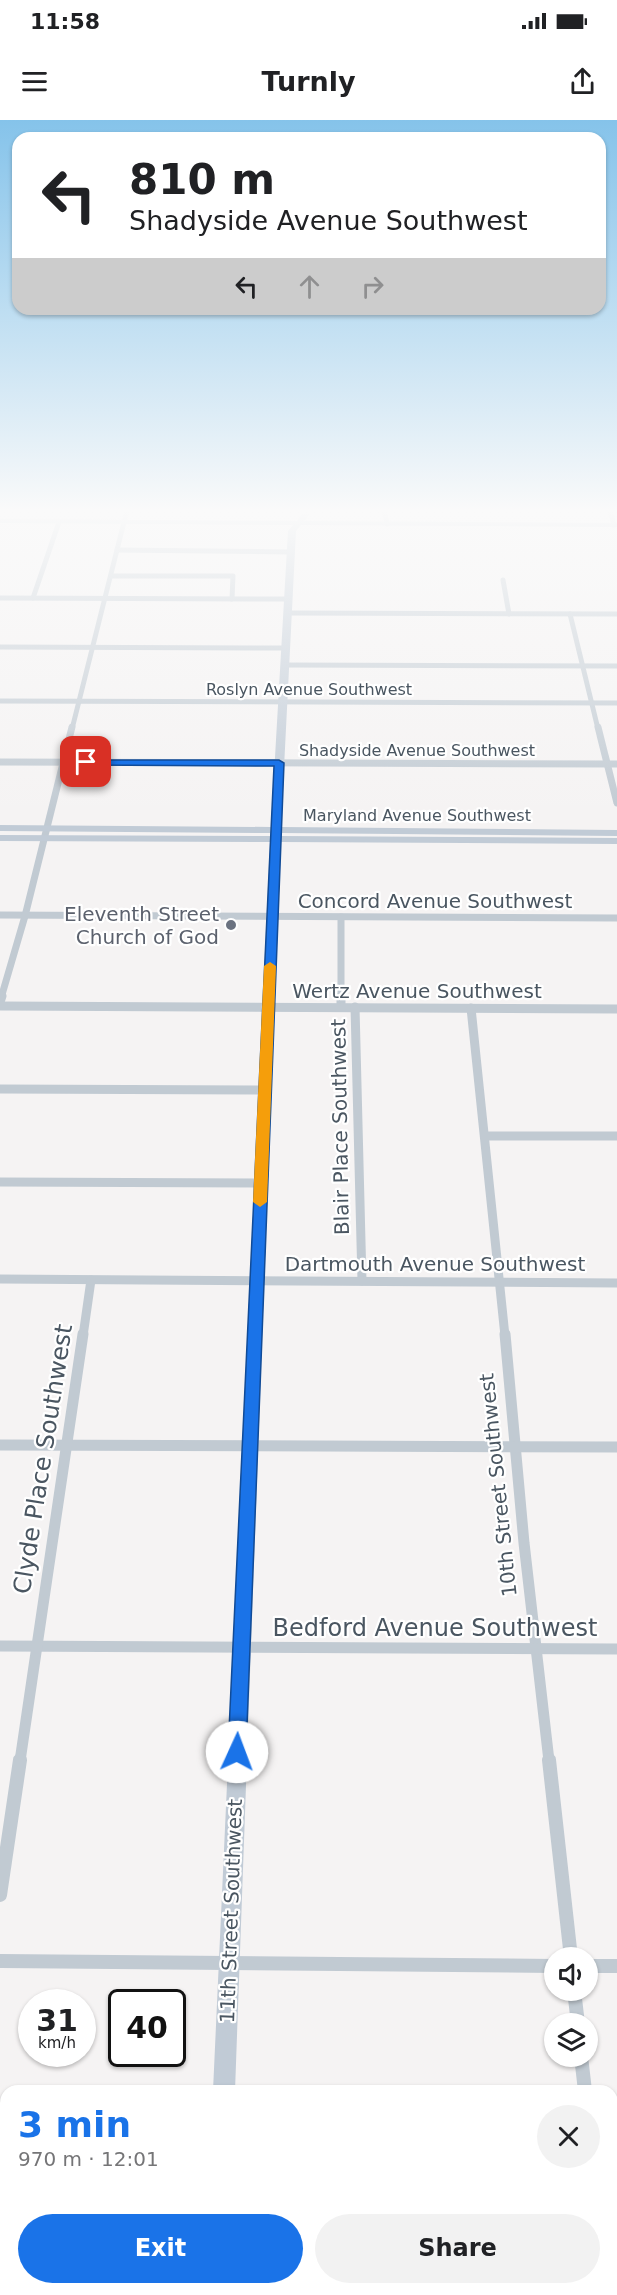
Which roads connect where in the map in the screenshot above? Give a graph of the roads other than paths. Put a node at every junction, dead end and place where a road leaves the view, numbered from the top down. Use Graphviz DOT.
graph roads {
  1 [pos="101,616"];
  2 [pos="288,616"];
  3 [pos="570,616"];
  4 [pos="0,647"];
  5 [pos="93,647"];
  6 [pos="286,648"];
  7 [pos="284,665"];
  8 [pos="582,666"];
  9 [pos="617,666"];
  10 [pos="0,701"];
  11 [pos="78,701"];
  12 [pos="282,702"];
  13 [pos="591,703"];
  14 [pos="617,703"];
  15 [pos="0,762"];
  16 [pos="63,762"];
  17 [pos="279,763"];
  18 [pos="608,764"];
  19 [pos="617,764"];
  20 [pos="617,803"];
  21 [pos="0,828"];
  22 [pos="46,833"];
  23 [pos="617,833"];
  24 [pos="276,834"];
  25 [pos="0,838"];
  26 [pos="617,840"];
  27 [pos="0,915"];
  28 [pos="25,916"];
  29 [pos="272,917"];
  30 [pos="340,917"];
  31 [pos="617,918"];
  32 [pos="0,1004"];
  33 [pos="268,1007"];
  34 [pos="341,1007"];
  35 [pos="355,1007"];
  36 [pos="471,1008"];
  37 [pos="617,1009"];
  38 [pos="0,1089"];
  39 [pos="265,1090"];
  40 [pos="485,1136"];
  41 [pos="617,1136"];
  42 [pos="0,1182"];
  43 [pos="261,1183"];
  44 [pos="0,1280"];
  45 [pos="91,1280"];
  46 [pos="257,1281"];
  47 [pos="362,1281"];
  48 [pos="499,1283"];
  49 [pos="617,1283"];
  50 [pos="0,1445"];
  51 [pos="66,1445"];
  52 [pos="250,1445"];
  53 [pos="514,1446"];
  54 [pos="617,1447"];
  55 [pos="0,1646"];
  56 [pos="36,1647"];
  57 [pos="242,1648"];
  58 [pos="536,1649"];
  59 [pos="617,1649"];
  60 [pos="0,1895"];
  61 [pos="570,1947"];
  62 [pos="0,1961"];
  63 [pos="229,1964"];
  64 [pos="544,1966"];
  65 [pos="598,1966"];
  66 [pos="617,1966"];
  67 [pos="582,2067"];
  68 [pos="224,2085"];
  69 [pos="584,2085"];
  1 -- 5 [label="street"];
  2 -- 6 [label="street, 11th Street Southwest"];
  3 -- 8 [label="street"];
  4 -- 5 [label="street"];
  5 -- 6 [label="street"];
  5 -- 11 [label="street"];
  6 -- 7 [label="street, 11th Street Southwest"];
  7 -- 8 [label="street"];
  7 -- 12 [label="street, 11th Street Southwest"];
  8 -- 9 [label="street"];
  8 -- 13 [label="street"];
  10 -- 11 [label="street, Roslyn Avenue Southwest"];
  11 -- 12 [label="street, Roslyn Avenue Southwest"];
  11 -- 16 [label="street"];
  12 -- 13 [label="street, Roslyn Avenue Southwest"];
  12 -- 17 [label="street, 11th Street Southwest"];
  13 -- 14 [label="street, Roslyn Avenue Southwest"];
  13 -- 18 [label="street"];
  15 -- 16 [label="street, Shadyside Avenue Southwest"];
  16 -- 17 [label="street, Shadyside Avenue Southwest"];
  16 -- 22 [label="street"];
  17 -- 18 [label="street, Shadyside Avenue Southwest"];
  17 -- 24 [label="street, 11th Street Southwest"];
  18 -- 19 [label="street, Shadyside Avenue Southwest"];
  18 -- 20 [label="street"];
  21 -- 22 [label="street, Maryland Avenue Southwest"];
  22 -- 24 [label="street, Maryland Avenue Southwest"];
  22 -- 25 [label="street, Maryland Avenue Southwest"];
  22 -- 28 [label="street"];
  23 -- 24 [label="street, Maryland Avenue Southwest"];
  24 -- 26 [label="street, Maryland Avenue Southwest"];
  24 -- 29 [label="street, 11th Street Southwest"];
  27 -- 28 [label="street, Concord Avenue Southwest"];
  28 -- 29 [label="street, Concord Avenue Southwest"];
  28 -- 32 [label="street"];
  29 -- 30 [label="street, Concord Avenue Southwest"];
  29 -- 33 [label="street, 11th Street Southwest"];
  30 -- 31 [label="street, Concord Avenue Southwest"];
  30 -- 34 [label="street, Blair Place Southwest"];
  32 -- 33 [label="street, Wertz Avenue Southwest"];
  33 -- 34 [label="street, Wertz Avenue Southwest"];
  33 -- 39 [label="street, 11th Street Southwest"];
  34 -- 35 [label="street, Wertz Avenue Southwest"];
  35 -- 36 [label="street, Wertz Avenue Southwest"];
  35 -- 47 [label="street, Blair Place Southwest"];
  36 -- 37 [label="street, Wertz Avenue Southwest"];
  36 -- 40 [label="street, 10th Street Southwest"];
  38 -- 39 [label="street"];
  39 -- 43 [label="street, 11th Street Southwest"];
  40 -- 41 [label="street"];
  40 -- 48 [label="street, 10th Street Southwest"];
  42 -- 43 [label="street"];
  43 -- 46 [label="street, 11th Street Southwest"];
  44 -- 45 [label="street, Dartmouth Avenue Southwest"];
  45 -- 46 [label="street, Dartmouth Avenue Southwest"];
  45 -- 51 [label="street, Clyde Place Southwest"];
  46 -- 47 [label="street, Dartmouth Avenue Southwest"];
  46 -- 52 [label="street, 11th Street Southwest"];
  47 -- 48 [label="street, Dartmouth Avenue Southwest"];
  48 -- 49 [label="street, Dartmouth Avenue Southwest"];
  48 -- 53 [label="street, 10th Street Southwest"];
  50 -- 51 [label="street"];
  51 -- 52 [label="street"];
  51 -- 56 [label="street, Clyde Place Southwest"];
  52 -- 53 [label="street"];
  52 -- 57 [label="street, 11th Street Southwest"];
  53 -- 54 [label="street"];
  53 -- 58 [label="street, 10th Street Southwest"];
  55 -- 56 [label="street, Bedford Avenue Southwest"];
  56 -- 57 [label="street, Bedford Avenue Southwest"];
  56 -- 60 [label="street, Clyde Place Southwest"];
  57 -- 58 [label="street, Bedford Avenue Southwest"];
  57 -- 63 [label="street, 11th Street Southwest"];
  58 -- 59 [label="street, Bedford Avenue Southwest"];
  58 -- 61 [label="street, 10th Street Southwest"];
  62 -- 63 [label="street"];
  63 -- 64 [label="street"];
  63 -- 68 [label="street, 11th Street Southwest"];
  65 -- 66 [label="street"];
  67 -- 69 [label="street"];
}
